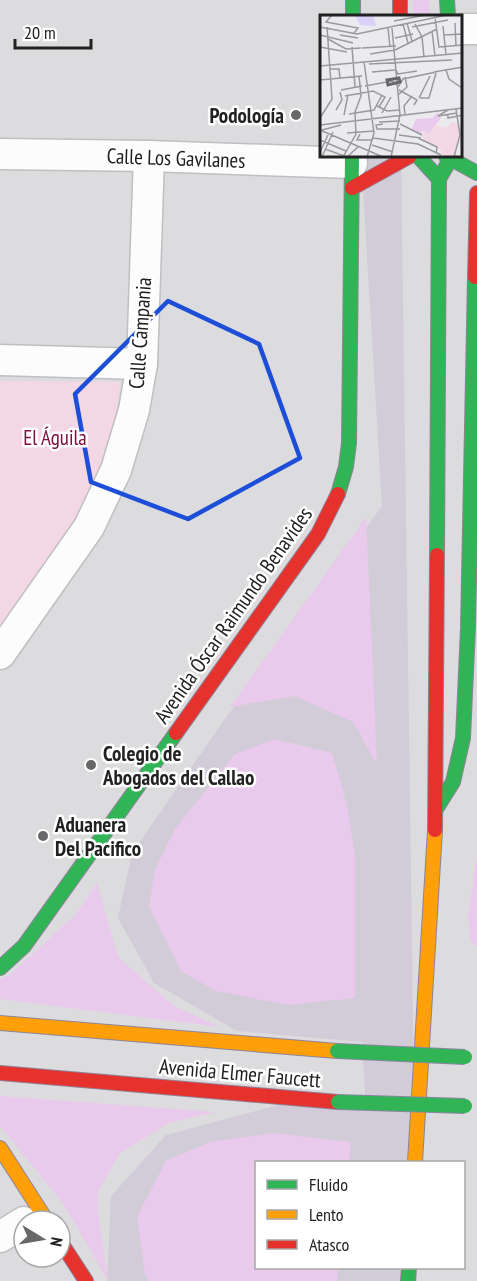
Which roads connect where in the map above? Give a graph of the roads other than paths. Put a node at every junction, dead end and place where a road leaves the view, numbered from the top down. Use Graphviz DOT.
graph roads {
  1 [pos="447,0"];
  2 [pos="448,15"];
  3 [pos="0,154"];
  4 [pos="148,156"];
  5 [pos="401,158"];
  6 [pos="420,158"];
  7 [pos="448,158"];
  8 [pos="451,158"];
  9 [pos="352,169"];
  10 [pos="477,173"];
  11 [pos="439,179"];
  12 [pos="477,193"];
  13 [pos="0,360"];
  14 [pos="142,364"];
  15 [pos="476,386"];
  16 [pos="473,634"];
  17 [pos="0,654"];
  18 [pos="436,809"];
  19 [pos="0,968"];
  20 [pos="0,1023"];
  21 [pos="471,1057"];
  22 [pos="0,1073"];
  23 [pos="471,1107"];
  24 [pos="0,1148"];
  25 [pos="415,1161"];
  26 [pos="29,1209"];
  27 [pos="72,1259"];
  28 [pos="86,1281"];
  1 -- 2 [label="main road"];
  3 -- 4 [label="street, Calle Los Gavilanes"];
  4 -- 9 [label="street, Calle Los Gavilanes"];
  4 -- 14 [label="street, Calle Campania"];
  5 -- 9 [label="main road"];
  6 -- 11 [label="main road"];
  7 -- 11 [label="main road"];
  8 -- 10 [label="main road"];
  9 -- 19 [label="main road, Avenida Óscar Raimundo Benavides"];
  11 -- 18 [label="main road"];
  12 -- 15 [label="main road"];
  13 -- 14 [label="street"];
  14 -- 17 [label="street, Calle Campania"];
  15 -- 16 [label="main road"];
  16 -- 18 [label="main road"];
  18 -- 25 [label="main road"];
  20 -- 21 [label="main road, Avenida Elmer Faucett, bridge"];
  22 -- 23 [label="main road, Avenida Elmer Faucett, bridge"];
  24 -- 26 [label="main road"];
  27 -- 28 [label="main road"];
}
